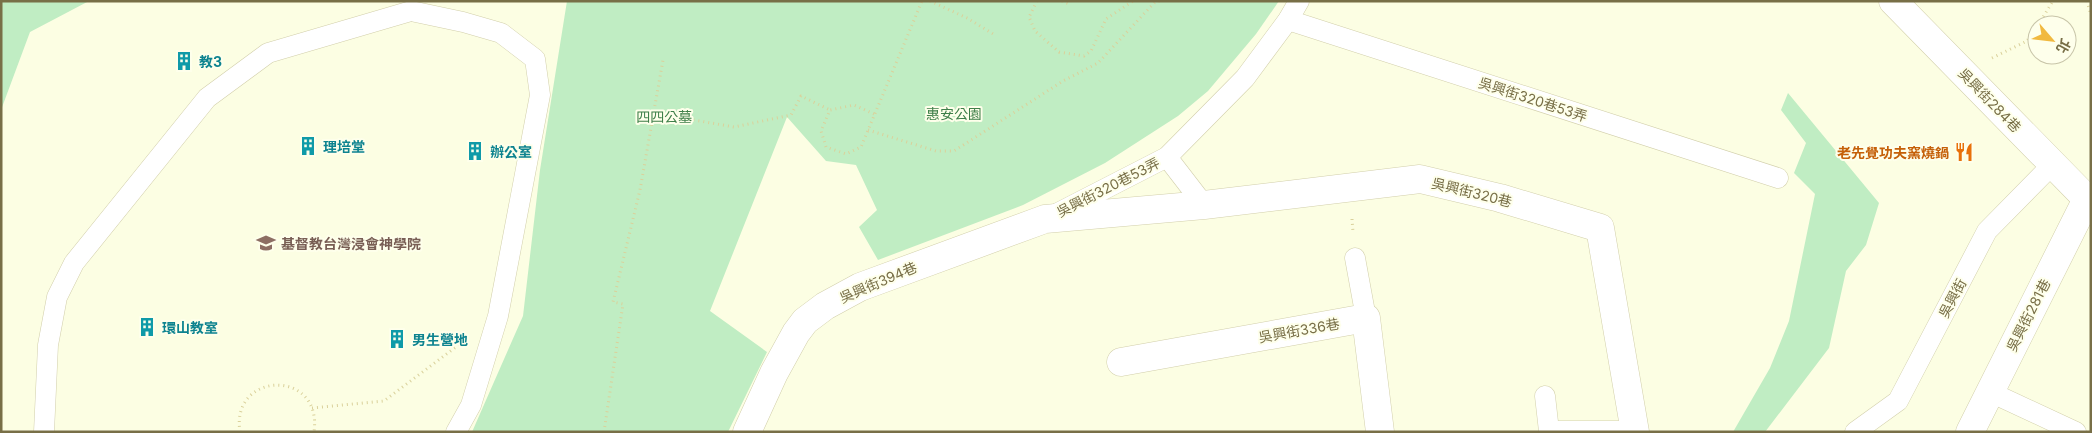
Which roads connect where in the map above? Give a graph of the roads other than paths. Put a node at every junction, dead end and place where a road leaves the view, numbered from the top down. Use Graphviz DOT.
graph roads {
  1 [pos="1299,1"];
  2 [pos="1893,1"];
  3 [pos="1288,20"];
  4 [pos="1167,157"];
  5 [pos="2053,164"];
  6 [pos="1778,178"];
  7 [pos="2089,199"];
  8 [pos="1204,205"];
  9 [pos="1045,219"];
  10 [pos="1355,258"];
  11 [pos="1366,318"];
  12 [pos="1120,362"];
  13 [pos="1990,392"];
  14 [pos="1545,396"];
  15 [pos="44,432"];
  16 [pos="456,432"];
  17 [pos="747,432"];
  18 [pos="1380,432"];
  19 [pos="1634,432"];
  20 [pos="1855,432"];
  21 [pos="1970,432"];
  22 [pos="2076,432"];
  1 -- 3 [label="lane, 吳興街320巷53弄"];
  2 -- 5 [label="street, 吳興街284巷"];
  3 -- 4 [label="lane, 吳興街320巷53弄"];
  3 -- 6 [label="lane, 吳興街320巷53弄"];
  4 -- 8 [label="lane"];
  4 -- 9 [label="lane, 吳興街320巷53弄"];
  5 -- 7 [label="street, 吳興街284巷"];
  5 -- 20 [label="lane, 吳興街"];
  7 -- 13 [label="street, 吳興街281巷"];
  8 -- 9 [label="street, 吳興街320巷"];
  8 -- 19 [label="street, 吳興街320巷"];
  9 -- 17 [label="street, 吳興街394巷"];
  10 -- 11 [label="lane"];
  11 -- 12 [label="street, 吳興街336巷"];
  11 -- 18 [label="street"];
  13 -- 21 [label="street, 吳興街281巷"];
  13 -- 22 [label="lane"];
  14 -- 19 [label="lane"];
  15 -- 16 [label="lane"];
}
